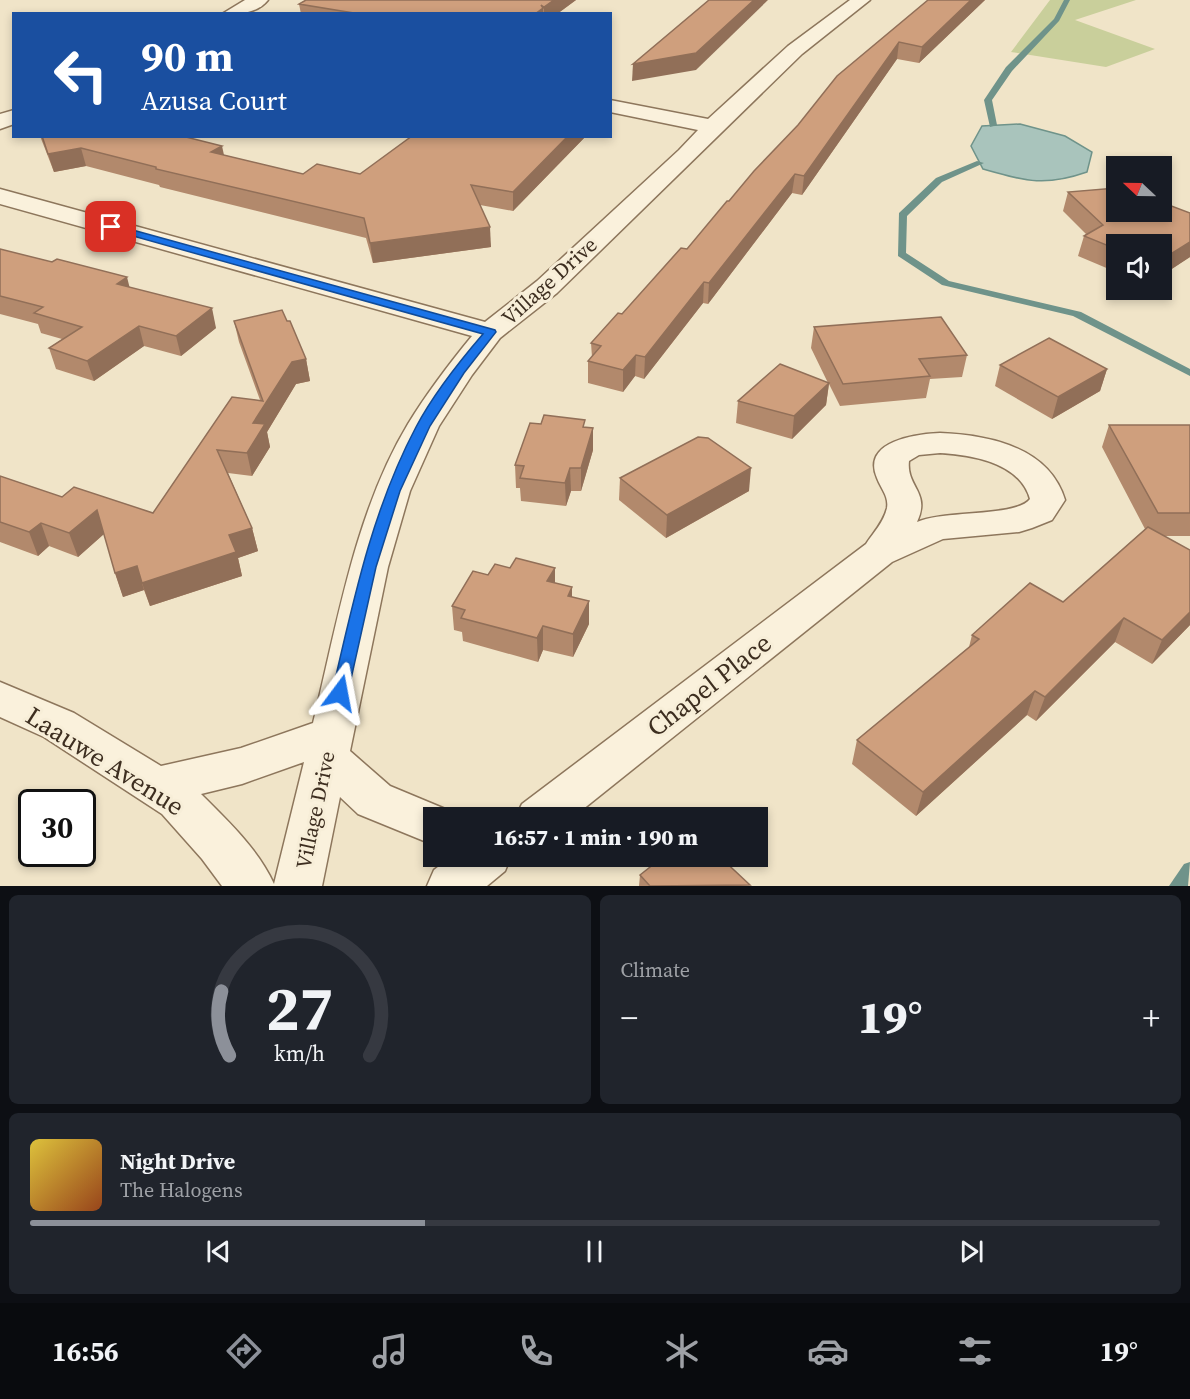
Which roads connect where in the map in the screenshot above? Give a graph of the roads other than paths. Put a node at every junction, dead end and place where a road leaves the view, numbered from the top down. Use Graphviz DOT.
graph roads {
  1 [pos="259,0"];
  2 [pos="861,0"];
  3 [pos="235,12"];
  4 [pos="612,106"];
  5 [pos="714,126"];
  6 [pos="0,196"];
  7 [pos="490,332"];
  8 [pos="879,552"];
  9 [pos="0,698"];
  10 [pos="329,746"];
  11 [pos="156,786"];
  12 [pos="552,807"];
  13 [pos="423,820"];
  14 [pos="474,867"];
  15 [pos="251,886"];
  16 [pos="298,886"];
  17 [pos="451,886"];
  1 -- 3 [label="street"];
  2 -- 5 [label="street, Village Drive"];
  4 -- 5 [label="street"];
  5 -- 7 [label="street, Village Drive"];
  6 -- 7 [label="street"];
  7 -- 10 [label="street, Village Drive"];
  8 -- 8 [label="street, Chapel Place"];
  8 -- 12 [label="street, Chapel Place"];
  9 -- 11 [label="street, Laauwe Avenue"];
  10 -- 11 [label="street"];
  10 -- 13 [label="street"];
  10 -- 16 [label="street, Village Drive"];
  11 -- 15 [label="street, Laauwe Avenue"];
  14 -- 17 [label="street"];
}
